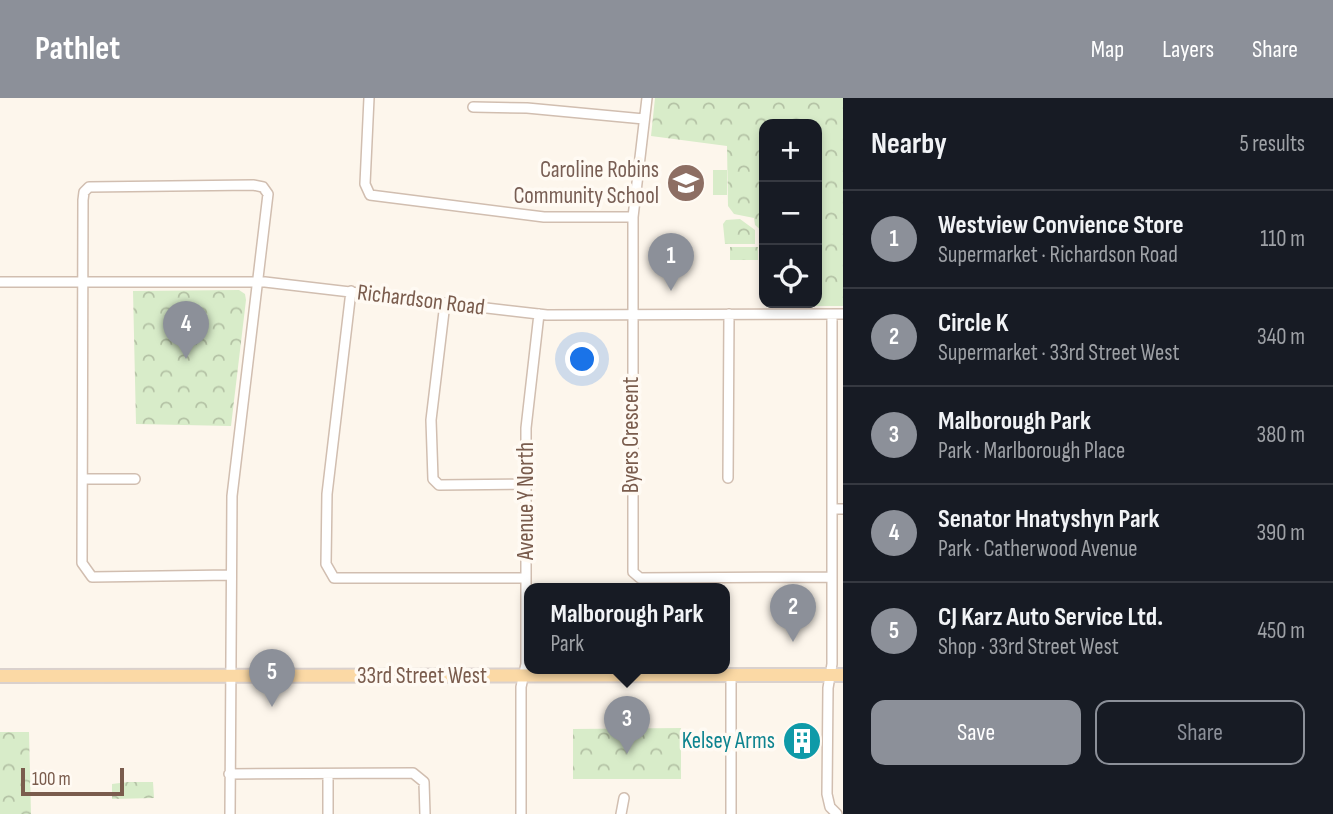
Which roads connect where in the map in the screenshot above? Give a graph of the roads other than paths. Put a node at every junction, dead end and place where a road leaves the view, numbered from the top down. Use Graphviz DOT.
graph roads {
  1 [pos="369,98"];
  2 [pos="647,98"];
  3 [pos="473,107"];
  4 [pos="644,119"];
  5 [pos="633,217"];
  6 [pos="0,282"];
  7 [pos="83,282"];
  8 [pos="257,282"];
  9 [pos="351,291"];
  10 [pos="445,303"];
  11 [pos="539,314"];
  12 [pos="729,314"];
  13 [pos="843,314"];
  14 [pos="632,315"];
  15 [pos="832,315"];
  16 [pos="728,478"];
  17 [pos="83,479"];
  18 [pos="135,479"];
  19 [pos="526,484"];
  20 [pos="832,509"];
  21 [pos="843,509"];
  22 [pos="231,575"];
  23 [pos="832,577"];
  24 [pos="526,578"];
  25 [pos="526,583"];
  26 [pos="524,643"];
  27 [pos="829,675"];
  28 [pos="843,675"];
  29 [pos="230,676"];
  30 [pos="523,676"];
  31 [pos="731,676"];
  32 [pos="0,677"];
  33 [pos="229,774"];
  34 [pos="328,774"];
  35 [pos="624,798"];
  36 [pos="230,814"];
  37 [pos="328,814"];
  38 [pos="425,814"];
  39 [pos="521,814"];
  40 [pos="621,814"];
  41 [pos="731,814"];
  42 [pos="836,814"];
  1 -- 5 [label="street"];
  2 -- 4 [label="street, Byers Crescent"];
  3 -- 4 [label="street"];
  4 -- 5 [label="street, Byers Crescent"];
  5 -- 14 [label="street, Byers Crescent"];
  6 -- 7 [label="street, Richardson Road"];
  7 -- 8 [label="street, Richardson Road"];
  7 -- 8 [label="street"];
  7 -- 17 [label="street"];
  8 -- 9 [label="street, Richardson Road"];
  8 -- 22 [label="street"];
  9 -- 10 [label="street, Richardson Road"];
  9 -- 24 [label="street"];
  10 -- 11 [label="street, Richardson Road"];
  10 -- 19 [label="street"];
  11 -- 14 [label="street, Richardson Road"];
  11 -- 19 [label="street, Avenue Y North"];
  12 -- 14 [label="street, Richardson Road"];
  12 -- 15 [label="street, Richardson Road"];
  12 -- 16 [label="street"];
  13 -- 15 [label="street, Richardson Road"];
  14 -- 23 [label="street, Byers Crescent"];
  15 -- 20 [label="street"];
  17 -- 18 [label="street"];
  17 -- 22 [label="street"];
  19 -- 24 [label="street, Avenue Y North"];
  20 -- 21 [label="street"];
  20 -- 23 [label="street"];
  22 -- 29 [label="street"];
  23 -- 27 [label="street"];
  24 -- 25 [label="street, Avenue Y North"];
  26 -- 30 [label="street, Avenue Y North"];
  27 -- 28 [label="main road, 33rd Street West"];
  27 -- 31 [label="main road, 33rd Street West"];
  27 -- 42 [label="street"];
  29 -- 30 [label="main road, 33rd Street West"];
  29 -- 32 [label="main road, 33rd Street West"];
  29 -- 33 [label="street"];
  30 -- 31 [label="main road, 33rd Street West"];
  30 -- 39 [label="street, Avenue Y North"];
  31 -- 41 [label="street"];
  33 -- 34 [label="street"];
  33 -- 36 [label="street"];
  34 -- 37 [label="street"];
  34 -- 38 [label="street"];
  35 -- 40 [label="street"];
}
